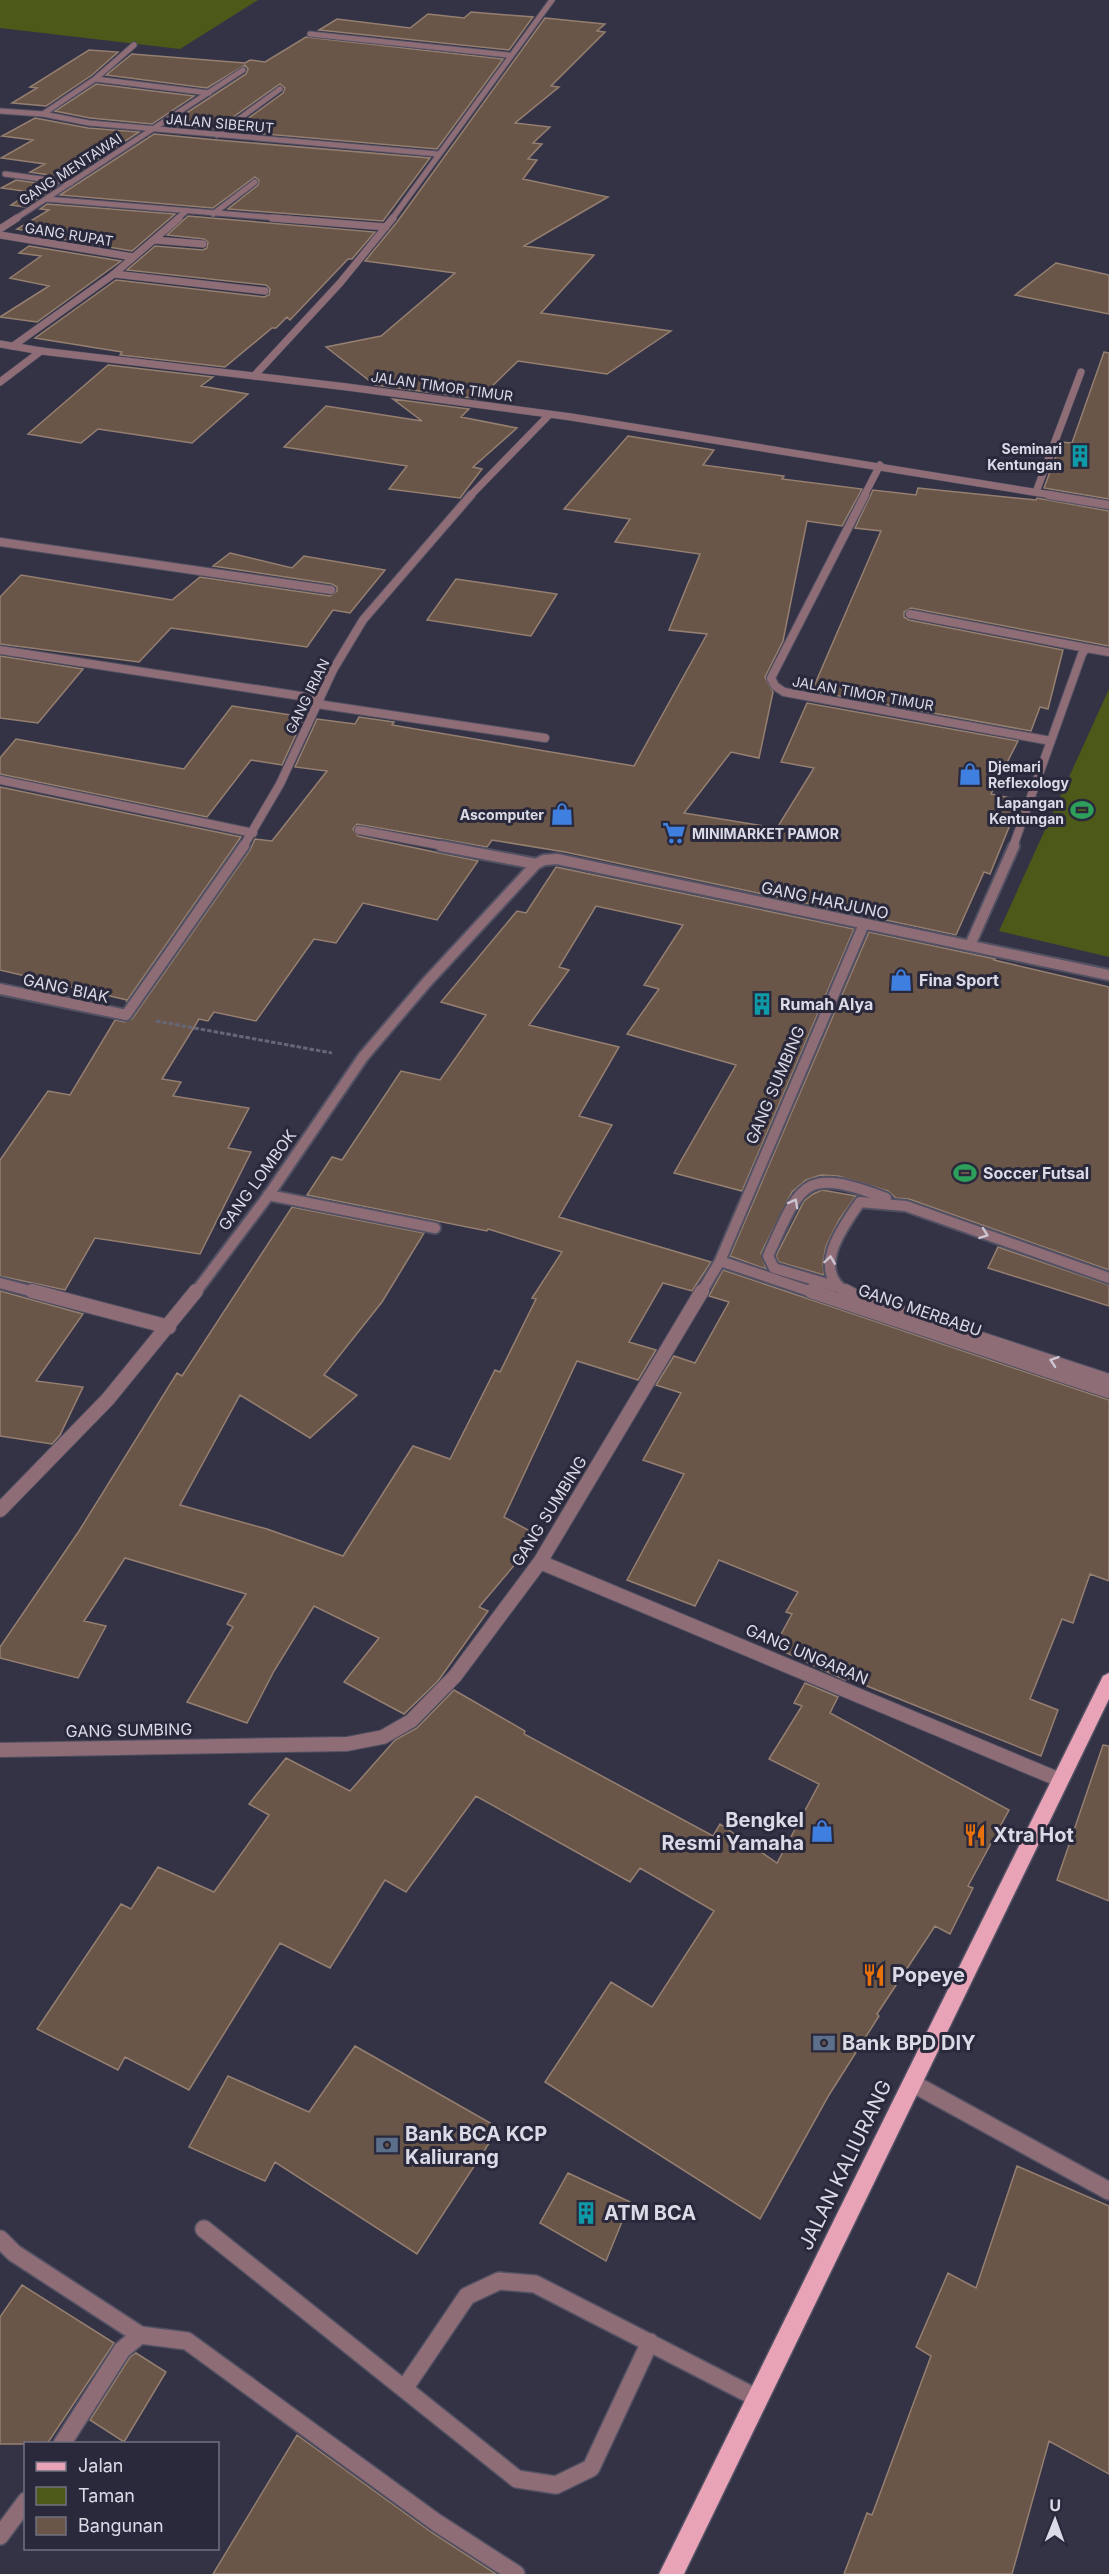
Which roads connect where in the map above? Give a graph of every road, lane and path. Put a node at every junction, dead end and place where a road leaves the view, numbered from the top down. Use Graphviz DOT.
graph roads {
  1 [pos="552,0"];
  2 [pos="310,34"];
  3 [pos="134,45"];
  4 [pos="508,55"];
  5 [pos="243,70"];
  6 [pos="95,79"];
  7 [pos="280,89"];
  8 [pos="209,93"];
  9 [pos="0,111"];
  10 [pos="43,114"];
  11 [pos="154,129"];
  12 [pos="217,135"];
  13 [pos="438,154"];
  14 [pos="5,174"];
  15 [pos="255,182"];
  16 [pos="71,183"];
  17 [pos="46,199"];
  18 [pos="185,212"];
  19 [pos="213,214"];
  20 [pos="386,227"];
  21 [pos="0,230"];
  22 [pos="155,240"];
  23 [pos="203,244"];
  24 [pos="133,257"];
  25 [pos="114,274"];
  26 [pos="265,291"];
  27 [pos="0,344"];
  28 [pos="13,346"];
  29 [pos="41,351"];
  30 [pos="1081,372"];
  31 [pos="254,376"];
  32 [pos="0,382"];
  33 [pos="549,415"];
  34 [pos="880,465"];
  35 [pos="1036,492"];
  36 [pos="1109,505"];
  37 [pos="0,542"];
  38 [pos="331,590"];
  39 [pos="910,614"];
  40 [pos="1086,648"];
  41 [pos="0,650"];
  42 [pos="1109,652"];
  43 [pos="319,701"];
  44 [pos="545,738"];
  45 [pos="1050,741"];
  46 [pos="0,780"];
  47 [pos="360,830"];
  48 [pos="253,833"];
  49 [pos="536,864"];
  50 [pos="864,924"];
  51 [pos="971,943"];
  52 [pos="1109,975"];
  53 [pos="0,989"];
  54 [pos="126,1015"];
  55 [pos="362,1058"];
  56 [pos="268,1195"];
  57 [pos="906,1206"];
  58 [pos="435,1228"];
  59 [pos="720,1261"];
  60 [pos="1109,1278"];
  61 [pos="0,1283"];
  62 [pos="841,1288"];
  63 [pos="169,1327"];
  64 [pos="1108,1382"];
  65 [pos="0,1510"];
  66 [pos="540,1562"];
  67 [pos="1109,1681"];
  68 [pos="0,1750"];
  69 [pos="1060,1780"];
  70 [pos="912,2083"];
  71 [pos="1109,2191"];
  72 [pos="204,2229"];
  73 [pos="0,2239"];
  74 [pos="140,2335"];
  75 [pos="650,2342"];
  76 [pos="404,2389"];
  77 [pos="757,2398"];
  78 [pos="63,2442"];
  79 [pos="24,2504"];
  80 [pos="0,2536"];
  81 [pos="516,2574"];
  82 [pos="671,2574"];
  1 -- 4 [label="street"];
  2 -- 4 [label="street"];
  3 -- 6 [label="street"];
  4 -- 13 [label="street"];
  5 -- 8 [label="street, GANG MENTAWAI"];
  6 -- 8 [label="street"];
  6 -- 10 [label="street"];
  7 -- 12 [label="street"];
  8 -- 11 [label="street, GANG MENTAWAI"];
  9 -- 10 [label="street, JALAN SIBERUT"];
  10 -- 11 [label="street, JALAN SIBERUT"];
  11 -- 12 [label="street, JALAN SIBERUT"];
  11 -- 16 [label="street, GANG MENTAWAI"];
  12 -- 13 [label="street, JALAN SIBERUT"];
  13 -- 20 [label="street"];
  14 -- 16 [label="street"];
  15 -- 19 [label="street"];
  16 -- 17 [label="street, GANG MENTAWAI"];
  17 -- 18 [label="street"];
  17 -- 21 [label="street, GANG MENTAWAI"];
  18 -- 19 [label="street"];
  18 -- 22 [label="street"];
  19 -- 20 [label="street"];
  20 -- 31 [label="street"];
  21 -- 24 [label="street, GANG RUPAT"];
  22 -- 23 [label="street"];
  22 -- 24 [label="street"];
  24 -- 25 [label="street"];
  25 -- 26 [label="street"];
  25 -- 28 [label="street"];
  27 -- 28 [label="street, JALAN TIMOR TIMUR"];
  28 -- 29 [label="street, JALAN TIMOR TIMUR"];
  29 -- 31 [label="street, JALAN TIMOR TIMUR"];
  29 -- 32 [label="street"];
  30 -- 35 [label="street"];
  31 -- 33 [label="street, JALAN TIMOR TIMUR"];
  33 -- 34 [label="street, JALAN TIMOR TIMUR"];
  33 -- 43 [label="street, GANG IRIAN"];
  34 -- 35 [label="street, JALAN TIMOR TIMUR"];
  34 -- 45 [label="street, JALAN TIMOR TIMUR"];
  35 -- 36 [label="street, JALAN TIMOR TIMUR"];
  37 -- 38 [label="street"];
  39 -- 40 [label="street"];
  40 -- 42 [label="street"];
  40 -- 45 [label="street"];
  41 -- 43 [label="street"];
  43 -- 44 [label="street"];
  43 -- 48 [label="street, GANG IRIAN"];
  45 -- 51 [label="street"];
  46 -- 48 [label="street"];
  47 -- 49 [label="street, GANG HARJUNO"];
  48 -- 54 [label="street, GANG IRIAN"];
  49 -- 50 [label="street, GANG HARJUNO"];
  49 -- 55 [label="street, GANG LOMBOK"];
  50 -- 51 [label="street, GANG HARJUNO"];
  50 -- 59 [label="street, GANG SUMBING"];
  51 -- 52 [label="street, GANG HARJUNO"];
  53 -- 54 [label="street, GANG BIAK"];
  54 -- 55 [label="path"];
  55 -- 56 [label="street, GANG LOMBOK"];
  56 -- 58 [label="street"];
  56 -- 63 [label="street, GANG LOMBOK"];
  57 -- 60 [label="street, one-way"];
  62 -- 57 [label="street, one-way"];
  62 -- 57 [label="street, one-way"];
  59 -- 64 [label="street, GANG MERBABU"];
  59 -- 66 [label="street, GANG SUMBING"];
  61 -- 63 [label="street"];
  64 -- 62 [label="street, one-way"];
  63 -- 65 [label="street, GANG LOMBOK"];
  66 -- 68 [label="street, GANG SUMBING"];
  66 -- 69 [label="street, GANG UNGARAN"];
  67 -- 69 [label="main road, JALAN KALIURANG"];
  69 -- 70 [label="main road, JALAN KALIURANG"];
  70 -- 71 [label="street"];
  70 -- 77 [label="main road, JALAN KALIURANG"];
  72 -- 76 [label="street"];
  73 -- 74 [label="street"];
  74 -- 78 [label="street"];
  74 -- 81 [label="street"];
  75 -- 76 [label="street"];
  75 -- 76 [label="street"];
  75 -- 77 [label="street"];
  77 -- 82 [label="main road, JALAN KALIURANG"];
  79 -- 80 [label="street"];
}
